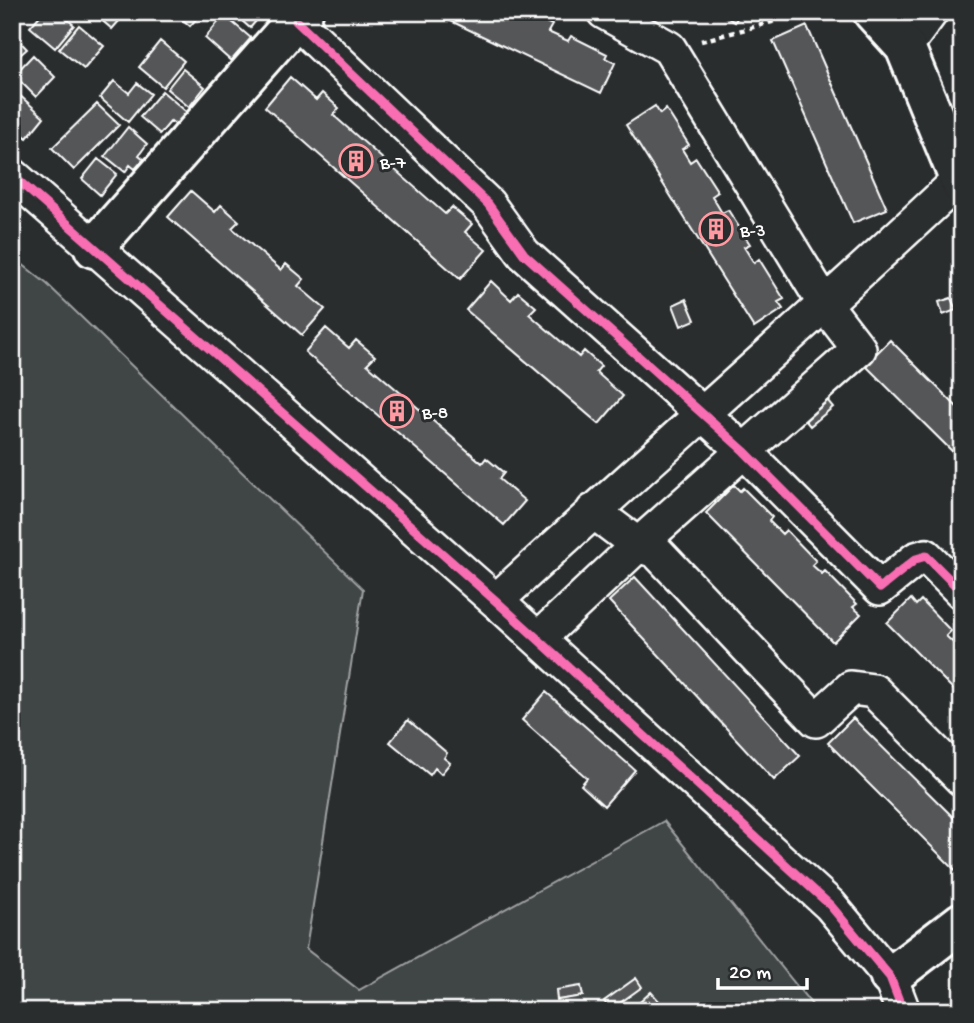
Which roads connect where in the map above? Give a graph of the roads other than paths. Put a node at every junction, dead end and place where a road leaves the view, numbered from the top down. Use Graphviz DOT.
graph roads {
  1 [pos="604,12"];
  2 [pos="873,12"];
  3 [pos="931,12"];
  4 [pos="299,17"];
  5 [pos="905,47"];
  6 [pos="12,175"];
  7 [pos="960,183"];
  8 [pos="94,248"];
  9 [pos="826,306"];
  10 [pos="704,413"];
  11 [pos="744,451"];
  12 [pos="593,511"];
  13 [pos="638,545"];
  14 [pos="962,592"];
  15 [pos="496,601"];
  16 [pos="538,639"];
  17 [pos="962,779"];
  18 [pos="962,922"];
  19 [pos="897,994"];
  1 -- 9 [label="street"];
  2 -- 5 [label="street"];
  3 -- 5 [label="street"];
  4 -- 8 [label="street"];
  4 -- 10 [label="street"];
  5 -- 7 [label="street"];
  6 -- 8 [label="street"];
  7 -- 9 [label="street"];
  8 -- 15 [label="street"];
  9 -- 10 [label="street"];
  9 -- 11 [label="street"];
  10 -- 11 [label="street"];
  10 -- 12 [label="street"];
  11 -- 13 [label="street"];
  11 -- 14 [label="street"];
  12 -- 13 [label="street"];
  12 -- 15 [label="street"];
  13 -- 16 [label="street"];
  13 -- 17 [label="street"];
  15 -- 16 [label="street"];
  16 -- 19 [label="street"];
  18 -- 19 [label="street"];
}
